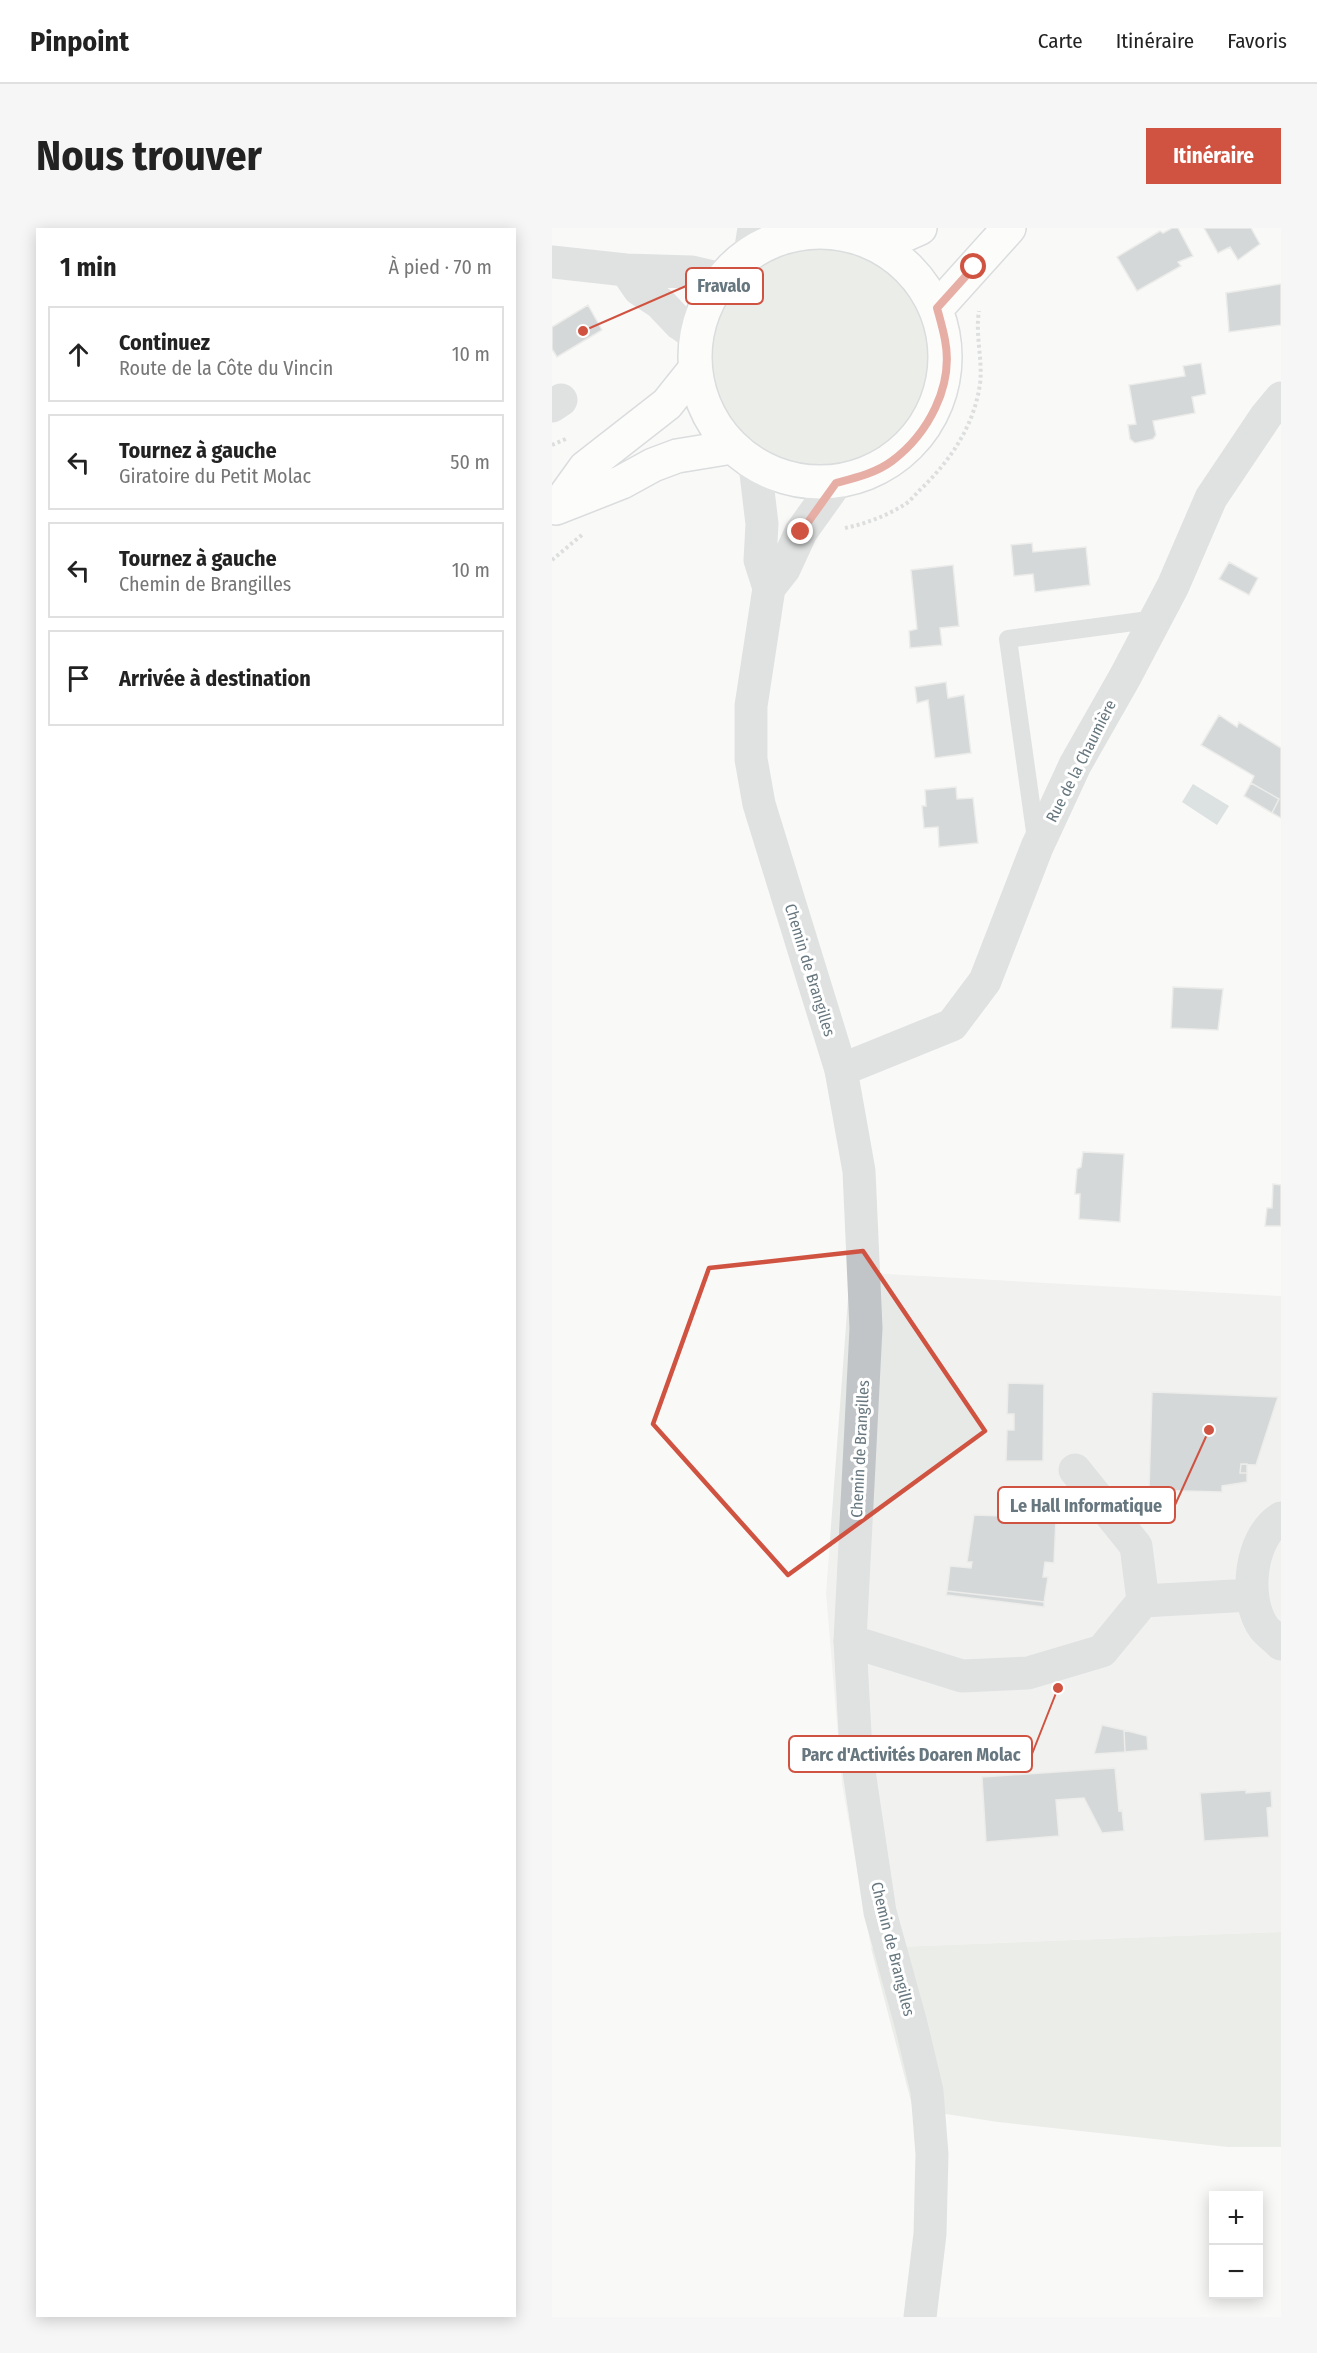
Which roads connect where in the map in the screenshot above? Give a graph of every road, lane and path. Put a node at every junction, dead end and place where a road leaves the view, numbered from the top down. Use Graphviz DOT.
graph roads {
  1 [pos="920,228"];
  2 [pos="1009,228"];
  3 [pos="836,230"];
  4 [pos="752,241"];
  5 [pos="880,246"];
  6 [pos="552,262"];
  7 [pos="626,270"];
  8 [pos="722,279"];
  9 [pos="980,305"];
  10 [pos="937,308"];
  11 [pos="696,335"];
  12 [pos="695,369"];
  13 [pos="1281,398"];
  14 [pos="744,456"];
  15 [pos="836,483"];
  16 [pos="555,509"];
  17 [pos="843,529"];
  18 [pos="769,588"];
  19 [pos="1156,619"];
  20 [pos="1037,847"];
  21 [pos="841,1070"];
  22 [pos="1075,1470"];
  23 [pos="1281,1518"];
  24 [pos="1251,1595"];
  25 [pos="1143,1601"];
  26 [pos="850,1641"];
  27 [pos="1281,1644"];
  28 [pos="920,2317"];
  1 -- 5 [label="main road"];
  2 -- 10 [label="main road"];
  3 -- 4 [label="main road"];
  3 -- 5 [label="main road"];
  4 -- 8 [label="main road"];
  5 -- 10 [label="main road"];
  6 -- 7 [label="street"];
  7 -- 8 [label="street"];
  7 -- 11 [label="street"];
  8 -- 11 [label="main road"];
  9 -- 17 [label="path"];
  10 -- 15 [label="main road"];
  11 -- 12 [label="main road"];
  12 -- 14 [label="main road"];
  12 -- 16 [label="main road"];
  13 -- 19 [label="street, Rue de la Chaumière"];
  14 -- 15 [label="main road"];
  14 -- 16 [label="main road"];
  14 -- 18 [label="street, Chemin de Brangilles"];
  15 -- 18 [label="street, Chemin de Brangilles"];
  18 -- 21 [label="street, Chemin de Brangilles"];
  19 -- 20 [label="street, Rue de la Chaumière"];
  19 -- 20 [label="lane"];
  20 -- 21 [label="street, Rue de la Chaumière"];
  21 -- 26 [label="street, Chemin de Brangilles"];
  22 -- 25 [label="street"];
  23 -- 24 [label="street"];
  24 -- 25 [label="street"];
  24 -- 27 [label="street"];
  25 -- 26 [label="street"];
  26 -- 28 [label="street, Chemin de Brangilles"];
}
